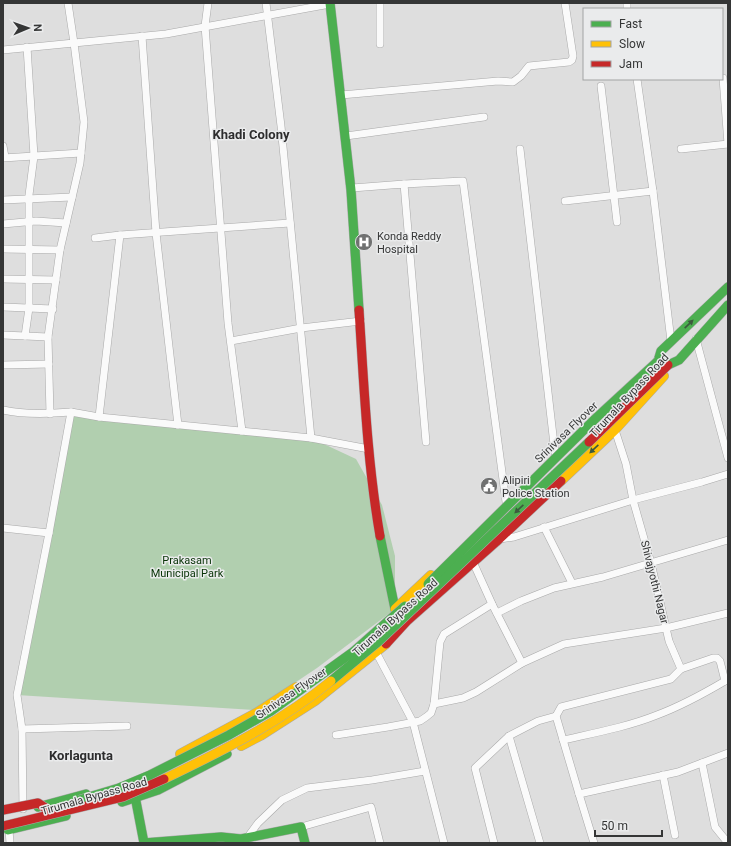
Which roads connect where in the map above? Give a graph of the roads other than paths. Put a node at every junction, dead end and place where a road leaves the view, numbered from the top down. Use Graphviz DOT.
graph roads {
  1 [pos="68,3"];
  2 [pos="208,3"];
  3 [pos="266,3"];
  4 [pos="380,3"];
  5 [pos="565,3"];
  6 [pos="330,4"];
  7 [pos="267,15"];
  8 [pos="205,26"];
  9 [pos="142,36"];
  10 [pos="74,42"];
  11 [pos="380,44"];
  12 [pos="27,47"];
  13 [pos="3,50"];
  14 [pos="724,78"];
  15 [pos="637,80"];
  16 [pos="601,86"];
  17 [pos="341,95"];
  18 [pos="484,117"];
  19 [pos="346,136"];
  20 [pos="728,144"];
  21 [pos="3,146"];
  22 [pos="520,149"];
  23 [pos="681,149"];
  24 [pos="80,153"];
  25 [pos="34,156"];
  26 [pos="4,158"];
  27 [pos="404,184"];
  28 [pos="352,188"];
  29 [pos="654,191"];
  30 [pos="614,196"];
  31 [pos="72,197"];
  32 [pos="29,199"];
  33 [pos="3,200"];
  34 [pos="565,201"];
  35 [pos="30,221"];
  36 [pos="617,222"];
  37 [pos="66,223"];
  38 [pos="290,223"];
  39 [pos="3,224"];
  40 [pos="221,228"];
  41 [pos="156,233"];
  42 [pos="120,235"];
  43 [pos="95,238"];
  44 [pos="3,250"];
  45 [pos="30,250"];
  46 [pos="60,250"];
  47 [pos="3,279"];
  48 [pos="30,280"];
  49 [pos="56,280"];
  50 [pos="728,287"];
  51 [pos="728,305"];
  52 [pos="3,307"];
  53 [pos="29,308"];
  54 [pos="53,308"];
  55 [pos="361,321"];
  56 [pos="301,328"];
  57 [pos="3,335"];
  58 [pos="25,336"];
  59 [pos="48,337"];
  60 [pos="696,339"];
  61 [pos="231,341"];
  62 [pos="671,341"];
  63 [pos="661,351"];
  64 [pos="678,360"];
  65 [pos="49,364"];
  66 [pos="3,365"];
  67 [pos="3,410"];
  68 [pos="71,412"];
  69 [pos="50,414"];
  70 [pos="99,417"];
  71 [pos="178,425"];
  72 [pos="615,430"];
  73 [pos="242,431"];
  74 [pos="311,438"];
  75 [pos="426,442"];
  76 [pos="369,449"];
  77 [pos="555,453"];
  78 [pos="728,458"];
  79 [pos="728,474"];
  80 [pos="633,500"];
  81 [pos="506,502"];
  82 [pos="544,527"];
  83 [pos="3,528"];
  84 [pos="49,533"];
  85 [pos="728,540"];
  86 [pos="496,542"];
  87 [pos="473,562"];
  88 [pos="651,563"];
  89 [pos="572,583"];
  90 [pos="492,604"];
  91 [pos="395,610"];
  92 [pos="728,612"];
  93 [pos="497,613"];
  94 [pos="407,621"];
  95 [pos="666,628"];
  96 [pos="376,652"];
  97 [pos="522,663"];
  98 [pos="681,669"];
  99 [pos="727,681"];
  100 [pos="434,704"];
  101 [pos="556,716"];
  102 [pos="413,722"];
  103 [pos="127,726"];
  104 [pos="22,729"];
  105 [pos="336,735"];
  106 [pos="509,736"];
  107 [pos="563,740"];
  108 [pos="728,753"];
  109 [pos="702,763"];
  110 [pos="425,771"];
  111 [pos="663,775"];
  112 [pos="130,778"];
  113 [pos="579,794"];
  114 [pos="136,798"];
  115 [pos="47,809"];
  116 [pos="3,810"];
  117 [pos="23,811"];
  118 [pos="3,815"];
  119 [pos="3,819"];
  120 [pos="301,826"];
  121 [pos="5,829"];
  122 [pos="675,835"];
  123 [pos="247,838"];
  124 [pos="165,842"];
  125 [pos="10,843"];
  126 [pos="305,843"];
  127 [pos="380,843"];
  128 [pos="444,843"];
  129 [pos="494,843"];
  130 [pos="540,843"];
  131 [pos="594,843"];
  132 [pos="728,843"];
  1 -- 10 [label="street"];
  2 -- 8 [label="street"];
  3 -- 7 [label="street"];
  4 -- 11 [label="street"];
  5 -- 17 [label="street"];
  6 -- 7 [label="street"];
  6 -- 17 [label="street"];
  7 -- 8 [label="street"];
  7 -- 38 [label="street"];
  8 -- 9 [label="street"];
  8 -- 40 [label="street"];
  9 -- 10 [label="street"];
  9 -- 41 [label="street"];
  10 -- 12 [label="street"];
  10 -- 24 [label="street"];
  12 -- 13 [label="street"];
  12 -- 25 [label="street"];
  14 -- 20 [label="street"];
  15 -- 29 [label="street"];
  16 -- 30 [label="street"];
  17 -- 19 [label="street"];
  18 -- 19 [label="street"];
  19 -- 28 [label="street"];
  20 -- 23 [label="street"];
  21 -- 26 [label="street"];
  22 -- 77 [label="street"];
  24 -- 25 [label="street"];
  24 -- 31 [label="street"];
  25 -- 26 [label="street"];
  25 -- 32 [label="street"];
  27 -- 28 [label="street"];
  27 -- 75 [label="street"];
  27 -- 81 [label="street"];
  28 -- 55 [label="street"];
  29 -- 30 [label="street"];
  29 -- 62 [label="street"];
  30 -- 34 [label="street"];
  30 -- 36 [label="street"];
  31 -- 32 [label="street"];
  31 -- 37 [label="street"];
  32 -- 33 [label="street"];
  32 -- 35 [label="street"];
  35 -- 37 [label="street"];
  35 -- 39 [label="street"];
  35 -- 45 [label="street"];
  37 -- 46 [label="street"];
  38 -- 40 [label="street"];
  38 -- 56 [label="street"];
  40 -- 41 [label="street"];
  40 -- 61 [label="street"];
  41 -- 42 [label="street"];
  41 -- 71 [label="street"];
  42 -- 43 [label="street"];
  42 -- 70 [label="street"];
  44 -- 45 [label="street"];
  45 -- 46 [label="street"];
  45 -- 48 [label="street"];
  46 -- 49 [label="street"];
  47 -- 48 [label="street"];
  48 -- 49 [label="street"];
  48 -- 53 [label="street"];
  49 -- 54 [label="street"];
  62 -- 50 [label="street, Tirumala Bypass Road, one-way"];
  51 -- 60 [label="street, Tirumala Bypass Road"];
  52 -- 53 [label="street"];
  53 -- 54 [label="street"];
  53 -- 58 [label="street"];
  54 -- 59 [label="street"];
  55 -- 56 [label="street"];
  55 -- 76 [label="street"];
  56 -- 61 [label="street"];
  56 -- 74 [label="street"];
  57 -- 58 [label="street"];
  58 -- 59 [label="street"];
  59 -- 65 [label="street"];
  60 -- 64 [label="street, Tirumala Bypass Road"];
  60 -- 78 [label="street"];
  61 -- 73 [label="street"];
  62 -- 63 [label="street, Tirumala Bypass Road"];
  63 -- 77 [label="street, Tirumala Bypass Road"];
  63 -- 115 [label="street, Srinivasa Flyover, bridge"];
  64 -- 72 [label="street, Tirumala Bypass Road"];
  64 -- 121 [label="street, Srinivasa Flyover, one-way, bridge"];
  65 -- 66 [label="street"];
  65 -- 69 [label="street"];
  67 -- 69 [label="street"];
  68 -- 69 [label="street"];
  68 -- 70 [label="street"];
  68 -- 84 [label="street"];
  70 -- 71 [label="street"];
  71 -- 73 [label="street"];
  72 -- 80 [label="street, Shivajyothi Nagar"];
  72 -- 86 [label="street, Tirumala Bypass Road, one-way"];
  73 -- 74 [label="street"];
  74 -- 76 [label="street"];
  76 -- 91 [label="street"];
  77 -- 81 [label="street, Tirumala Bypass Road"];
  79 -- 80 [label="street"];
  80 -- 82 [label="street"];
  80 -- 88 [label="street, Shivajyothi Nagar"];
  81 -- 91 [label="street, Tirumala Bypass Road"];
  82 -- 86 [label="street"];
  82 -- 89 [label="street"];
  83 -- 84 [label="street"];
  84 -- 104 [label="street"];
  85 -- 88 [label="street"];
  86 -- 87 [label="street, Tirumala Bypass Road"];
  87 -- 90 [label="street"];
  87 -- 94 [label="street, Tirumala Bypass Road"];
  88 -- 89 [label="street"];
  88 -- 95 [label="street, Shivajyothi Nagar"];
  89 -- 93 [label="street"];
  90 -- 93 [label="street"];
  90 -- 100 [label="street"];
  91 -- 94 [label="street"];
  91 -- 112 [label="street, Tirumala Bypass Road"];
  92 -- 95 [label="street"];
  93 -- 97 [label="street"];
  94 -- 96 [label="street, Tirumala Bypass Road"];
  95 -- 97 [label="street"];
  95 -- 98 [label="street, Shivajyothi Nagar"];
  96 -- 102 [label="street"];
  96 -- 114 [label="street, Tirumala Bypass Road"];
  97 -- 100 [label="street"];
  98 -- 99 [label="street"];
  98 -- 101 [label="street"];
  99 -- 107 [label="street"];
  100 -- 102 [label="street"];
  101 -- 106 [label="street"];
  101 -- 107 [label="street"];
  102 -- 105 [label="street"];
  102 -- 110 [label="street"];
  103 -- 104 [label="street"];
  104 -- 117 [label="street"];
  106 -- 129 [label="street"];
  106 -- 130 [label="street"];
  107 -- 113 [label="street"];
  108 -- 109 [label="street"];
  109 -- 111 [label="street"];
  109 -- 132 [label="street"];
  110 -- 123 [label="street"];
  110 -- 128 [label="street"];
  111 -- 113 [label="street"];
  111 -- 122 [label="street"];
  112 -- 114 [label="street"];
  112 -- 117 [label="street, Tirumala Bypass Road"];
  113 -- 131 [label="street"];
  114 -- 121 [label="street, Tirumala Bypass Road"];
  114 -- 124 [label="street"];
  115 -- 116 [label="street, Srinivasa Flyover, bridge"];
  115 -- 119 [label="street, Srinivasa Flyover"];
  117 -- 118 [label="street, Tirumala Bypass Road"];
  120 -- 123 [label="street"];
  120 -- 126 [label="street"];
  120 -- 127 [label="street"];
  121 -- 125 [label="street"];
  123 -- 124 [label="street"];
}
